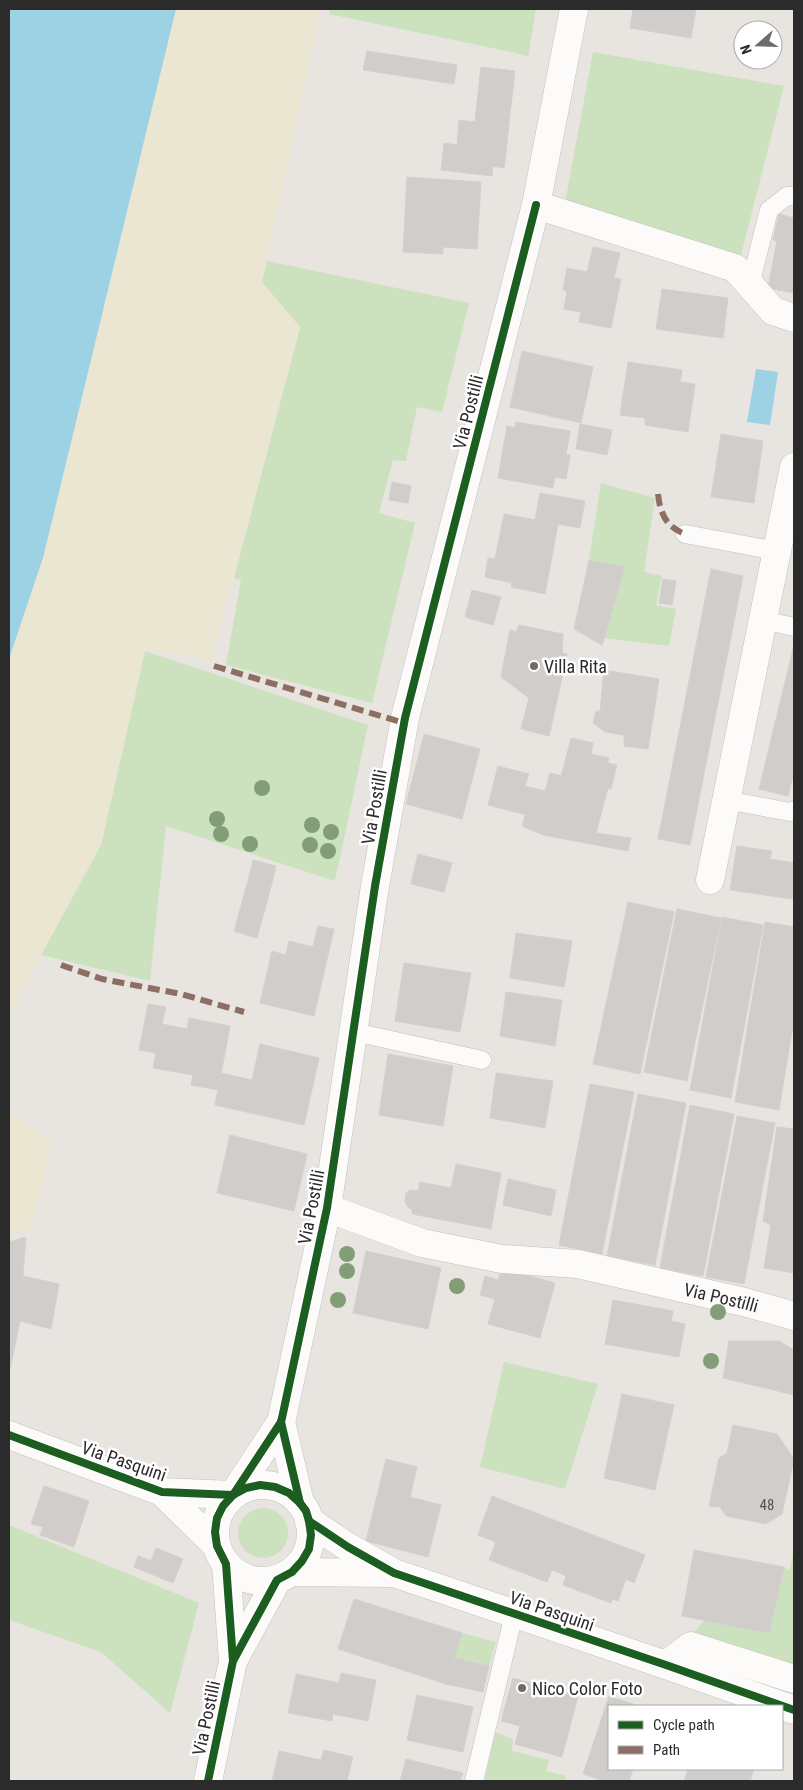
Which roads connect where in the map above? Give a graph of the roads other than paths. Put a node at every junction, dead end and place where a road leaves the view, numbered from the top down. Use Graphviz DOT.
graph roads {
  1 [pos="574,9"];
  2 [pos="794,196"];
  3 [pos="536,205"];
  4 [pos="750,285"];
  5 [pos="794,318"];
  6 [pos="794,467"];
  7 [pos="684,534"];
  8 [pos="777,551"];
  9 [pos="763,620"];
  10 [pos="794,627"];
  11 [pos="726,800"];
  12 [pos="794,810"];
  13 [pos="710,880"];
  14 [pos="354,1032"];
  15 [pos="482,1060"];
  16 [pos="327,1208"];
  17 [pos="794,1316"];
  18 [pos="281,1422"];
  19 [pos="9,1435"];
  20 [pos="162,1492"];
  21 [pos="233,1496"];
  22 [pos="305,1512"];
  23 [pos="221,1555"];
  24 [pos="394,1573"];
  25 [pos="284,1576"];
  26 [pos="514,1614"];
  27 [pos="233,1661"];
  28 [pos="666,1664"];
  29 [pos="794,1679"];
  30 [pos="780,1705"];
  31 [pos="208,1781"];
  32 [pos="474,1781"];
  1 -- 3 [label="street, Via Postilli"];
  2 -- 4 [label="lane"];
  3 -- 4 [label="street"];
  3 -- 14 [label="street, Via Postilli"];
  4 -- 5 [label="street"];
  6 -- 8 [label="street"];
  7 -- 8 [label="lane"];
  8 -- 9 [label="street"];
  9 -- 10 [label="lane"];
  9 -- 11 [label="street"];
  11 -- 12 [label="lane"];
  11 -- 13 [label="street"];
  14 -- 15 [label="lane"];
  14 -- 16 [label="street, Via Postilli"];
  16 -- 17 [label="street, Via Postilli"];
  16 -- 18 [label="street, Via Postilli"];
  18 -- 21 [label="street, Via Postilli"];
  18 -- 22 [label="street, Via Postilli"];
  19 -- 20 [label="street, Via Pasquini"];
  20 -- 21 [label="street, Via Pasquini"];
  20 -- 23 [label="street, Via Pasquini"];
  21 -- 22 [label="street"];
  21 -- 23 [label="street"];
  22 -- 24 [label="street, Via Pasquini"];
  22 -- 25 [label="street"];
  23 -- 25 [label="street"];
  23 -- 27 [label="street, Via Postilli"];
  24 -- 25 [label="street, Via Pasquini"];
  24 -- 26 [label="street, Via Pasquini"];
  25 -- 27 [label="street, Via Postilli"];
  26 -- 28 [label="street, Via Pasquini"];
  26 -- 32 [label="lane, Via Pasquini"];
  27 -- 31 [label="street, Via Postilli"];
  28 -- 29 [label="street"];
  28 -- 30 [label="street, Via Pasquini"];
}
